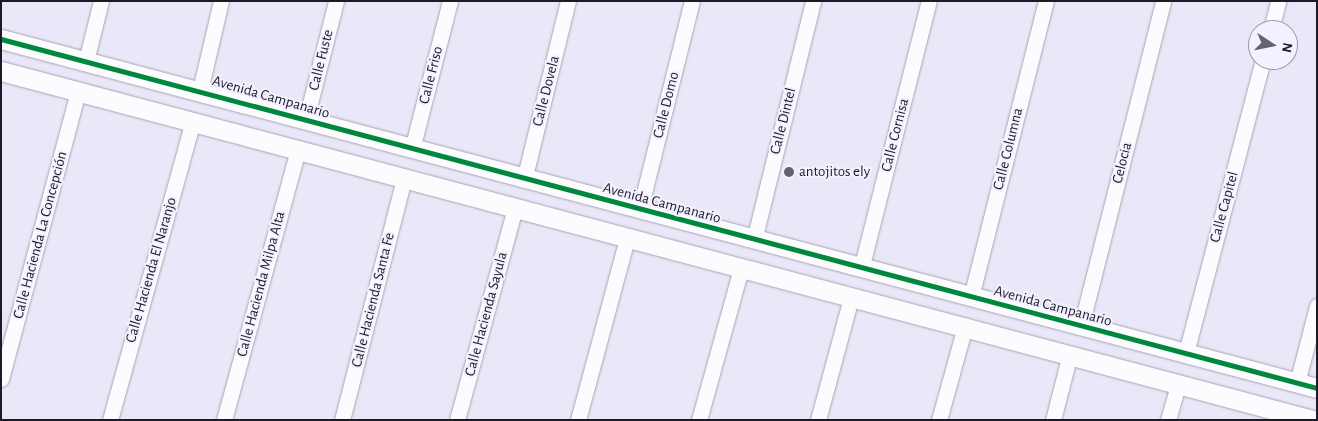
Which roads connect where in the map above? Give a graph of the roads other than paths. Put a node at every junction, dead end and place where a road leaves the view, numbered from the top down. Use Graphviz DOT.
graph roads {
  1 [pos="101,1"];
  2 [pos="221,1"];
  3 [pos="336,1"];
  4 [pos="450,1"];
  5 [pos="568,1"];
  6 [pos="692,1"];
  7 [pos="813,1"];
  8 [pos="928,1"];
  9 [pos="1046,1"];
  10 [pos="1163,1"];
  11 [pos="1278,1"];
  12 [pos="1273,20"];
  13 [pos="1,39"];
  14 [pos="86,61"];
  15 [pos="1260,70"];
  16 [pos="1,72"];
  17 [pos="200,90"];
  18 [pos="78,92"];
  19 [pos="306,120"];
  20 [pos="193,121"];
  21 [pos="298,149"];
  22 [pos="412,149"];
  23 [pos="404,179"];
  24 [pos="524,180"];
  25 [pos="515,208"];
  26 [pos="640,210"];
  27 [pos="628,239"];
  28 [pos="754,240"];
  29 [pos="741,269"];
  30 [pos="861,269"];
  31 [pos="971,297"];
  32 [pos="851,298"];
  33 [pos="1317,306"];
  34 [pos="965,326"];
  35 [pos="1081,326"];
  36 [pos="1186,353"];
  37 [pos="1070,354"];
  38 [pos="1,379"];
  39 [pos="1298,383"];
  40 [pos="1178,384"];
  41 [pos="1317,388"];
  42 [pos="1288,417"];
  43 [pos="110,420"];
  44 [pos="224,420"];
  45 [pos="342,420"];
  46 [pos="457,420"];
  47 [pos="578,420"];
  48 [pos="699,420"];
  49 [pos="818,420"];
  50 [pos="939,420"];
  51 [pos="1053,420"];
  52 [pos="1168,420"];
  53 [pos="1313,420"];
  1 -- 14 [label="street"];
  2 -- 17 [label="street"];
  3 -- 19 [label="street, Calle Fuste"];
  4 -- 22 [label="street, Calle Friso"];
  5 -- 24 [label="street, Calle Dovela"];
  6 -- 26 [label="street, Calle Domo"];
  7 -- 28 [label="street, Calle Dintel"];
  8 -- 30 [label="street, Calle Cornisa"];
  9 -- 31 [label="street, Calle Columna"];
  10 -- 35 [label="street, Celocia"];
  11 -- 12 [label="street"];
  13 -- 14 [label="street, Avenida Campanario"];
  14 -- 17 [label="street, Avenida Campanario"];
  15 -- 36 [label="street, Calle Capitel"];
  16 -- 18 [label="street"];
  17 -- 19 [label="street, Avenida Campanario"];
  18 -- 20 [label="street"];
  18 -- 38 [label="street, Calle Hacienda La Concepción"];
  19 -- 22 [label="street, Avenida Campanario"];
  20 -- 21 [label="street"];
  20 -- 43 [label="street, Calle Hacienda El Naranjo"];
  21 -- 23 [label="street"];
  21 -- 44 [label="street, Calle Hacienda Milpa Alta"];
  22 -- 24 [label="street, Avenida Campanario"];
  23 -- 25 [label="street"];
  23 -- 45 [label="street, Calle Hacienda Santa Fe"];
  24 -- 26 [label="street, Avenida Campanario"];
  25 -- 27 [label="street"];
  25 -- 46 [label="street, Calle Hacienda Sayula"];
  26 -- 28 [label="street, Avenida Campanario"];
  27 -- 29 [label="street"];
  27 -- 47 [label="street"];
  28 -- 30 [label="street, Avenida Campanario"];
  29 -- 32 [label="street"];
  29 -- 48 [label="street"];
  30 -- 31 [label="street, Avenida Campanario"];
  31 -- 35 [label="street, Avenida Campanario"];
  32 -- 34 [label="street"];
  32 -- 49 [label="street"];
  33 -- 39 [label="street"];
  34 -- 37 [label="street"];
  34 -- 50 [label="street"];
  35 -- 36 [label="street, Avenida Campanario"];
  36 -- 39 [label="street, Avenida Campanario"];
  37 -- 40 [label="street"];
  37 -- 51 [label="street"];
  39 -- 41 [label="street, Avenida Campanario"];
  40 -- 42 [label="street"];
  40 -- 52 [label="street"];
  42 -- 53 [label="street"];
}
